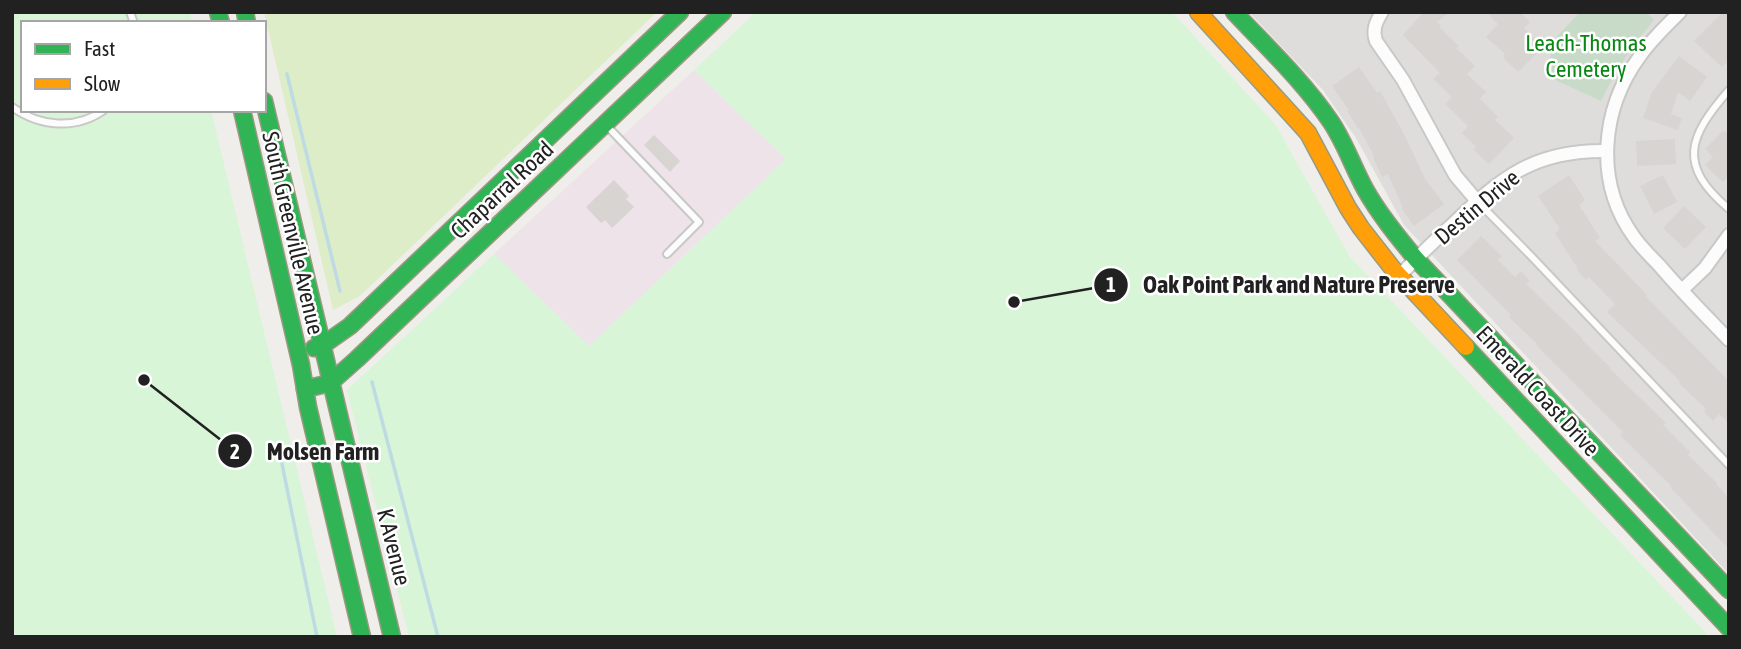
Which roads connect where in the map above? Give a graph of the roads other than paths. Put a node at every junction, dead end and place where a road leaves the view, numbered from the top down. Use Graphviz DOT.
graph roads {
  1 [pos="680,12"];
  2 [pos="723,12"];
  3 [pos="1198,12"];
  4 [pos="1234,12"];
  5 [pos="1382,12"];
  6 [pos="1680,12"];
  7 [pos="1729,90"];
  8 [pos="585,102"];
  9 [pos="12,107"];
  10 [pos="266,109"];
  11 [pos="100,112"];
  12 [pos="242,112"];
  13 [pos="605,124"];
  14 [pos="1606,151"];
  15 [pos="1477,201"];
  16 [pos="1729,209"];
  17 [pos="1729,235"];
  18 [pos="667,254"];
  19 [pos="1416,259"];
  20 [pos="1399,276"];
  21 [pos="1682,290"];
  22 [pos="1729,340"];
  23 [pos="323,345"];
  24 [pos="299,359"];
  25 [pos="330,383"];
  26 [pos="305,388"];
  27 [pos="1729,465"];
  28 [pos="1729,590"];
  29 [pos="1729,628"];
  30 [pos="362,637"];
  31 [pos="392,637"];
  1 -- 8 [label="main road, Chaparral Road"];
  2 -- 13 [label="main road, Chaparral Road"];
  3 -- 20 [label="main road, Emerald Coast Drive"];
  4 -- 19 [label="main road, Emerald Coast Drive"];
  5 -- 15 [label="street"];
  6 -- 14 [label="street"];
  7 -- 16 [label="lane"];
  8 -- 13 [label="main road"];
  8 -- 23 [label="main road, Chaparral Road"];
  9 -- 11 [label="lane"];
  10 -- 23 [label="main road, South Greenville Avenue"];
  12 -- 24 [label="main road, South Greenville Avenue"];
  13 -- 18 [label="lane"];
  13 -- 25 [label="main road, Chaparral Road"];
  14 -- 15 [label="street, Destin Drive"];
  14 -- 21 [label="street"];
  15 -- 19 [label="street, Destin Drive"];
  15 -- 27 [label="lane"];
  17 -- 21 [label="street"];
  19 -- 20 [label="street, Destin Drive"];
  19 -- 28 [label="main road, Emerald Coast Drive"];
  20 -- 29 [label="main road, Emerald Coast Drive"];
  21 -- 22 [label="street"];
  23 -- 24 [label="main road, Chaparral Road"];
  23 -- 25 [label="main road, K Avenue"];
  24 -- 26 [label="main road"];
  25 -- 26 [label="main road"];
  25 -- 31 [label="main road, K Avenue"];
  26 -- 30 [label="main road"];
}
